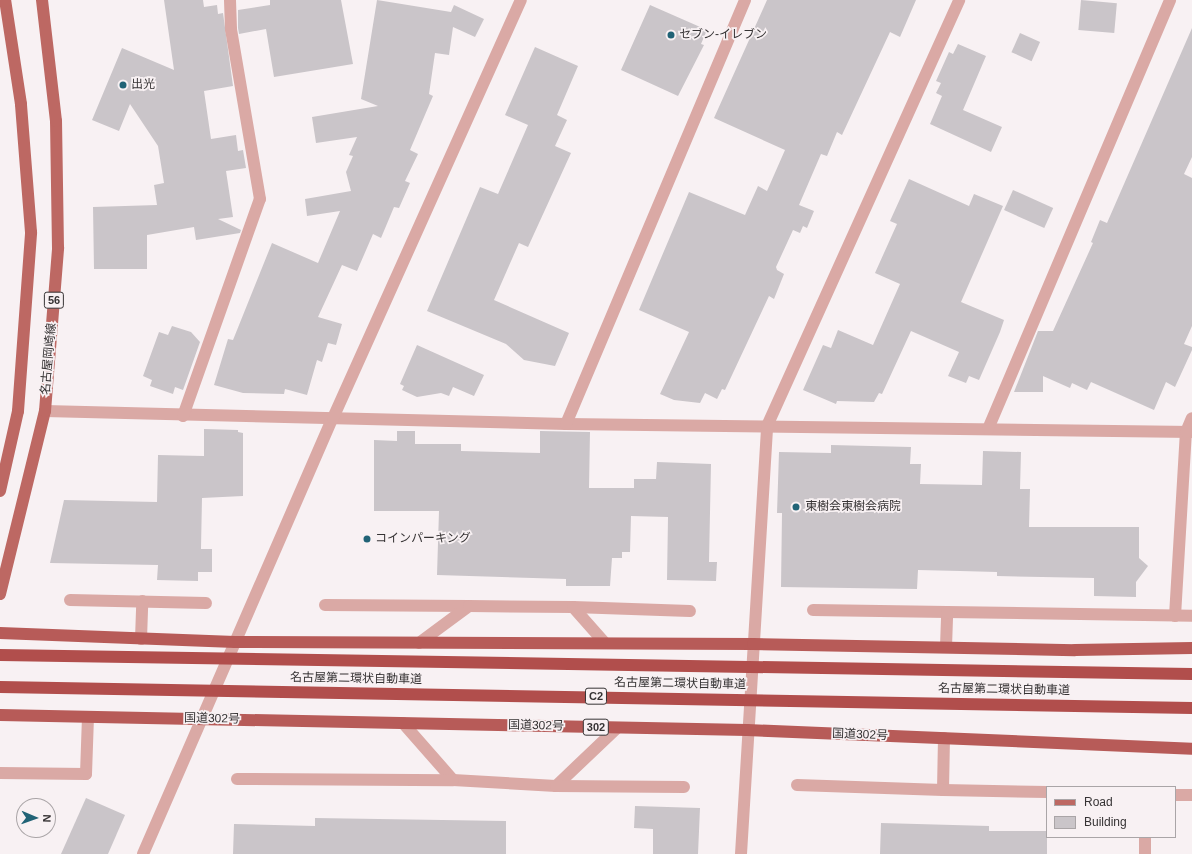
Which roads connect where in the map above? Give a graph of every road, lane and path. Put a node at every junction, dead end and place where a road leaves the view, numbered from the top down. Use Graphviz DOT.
graph roads {
  1 [pos="5,0"];
  2 [pos="42,0"];
  3 [pos="230,0"];
  4 [pos="521,0"];
  5 [pos="745,0"];
  6 [pos="959,0"];
  7 [pos="1170,0"];
  8 [pos="45,412"];
  9 [pos="183,416"];
  10 [pos="333,418"];
  11 [pos="1192,418"];
  12 [pos="566,424"];
  13 [pos="767,426"];
  14 [pos="988,429"];
  15 [pos="1189,432"];
  16 [pos="0,491"];
  17 [pos="0,594"];
  18 [pos="70,600"];
  19 [pos="142,601"];
  20 [pos="206,603"];
  21 [pos="325,605"];
  22 [pos="469,606"];
  23 [pos="573,607"];
  24 [pos="690,610"];
  25 [pos="813,610"];
  26 [pos="947,612"];
  27 [pos="1175,616"];
  28 [pos="1192,616"];
  29 [pos="0,633"];
  30 [pos="141,639"];
  31 [pos="236,642"];
  32 [pos="419,643"];
  33 [pos="605,644"];
  34 [pos="753,644"];
  35 [pos="946,647"];
  36 [pos="1192,648"];
  37 [pos="0,655"];
  38 [pos="1192,674"];
  39 [pos="0,687"];
  40 [pos="1192,708"];
  41 [pos="0,715"];
  42 [pos="88,717"];
  43 [pos="201,719"];
  44 [pos="403,723"];
  45 [pos="617,728"];
  46 [pos="747,730"];
  47 [pos="944,738"];
  48 [pos="1192,749"];
  49 [pos="0,773"];
  50 [pos="237,779"];
  51 [pos="453,780"];
  52 [pos="797,785"];
  53 [pos="556,786"];
  54 [pos="684,787"];
  55 [pos="944,790"];
  56 [pos="1046,792"];
  57 [pos="1176,795"];
  58 [pos="1192,795"];
  59 [pos="1145,838"];
  60 [pos="143,854"];
  61 [pos="741,854"];
  62 [pos="1145,854"];
  1 -- 16 [label="main road, 56"];
  2 -- 8 [label="main road, 名古屋岡崎線 / 56"];
  3 -- 9 [label="street"];
  4 -- 10 [label="street"];
  5 -- 12 [label="street"];
  6 -- 13 [label="street"];
  7 -- 14 [label="street"];
  8 -- 9 [label="street"];
  8 -- 17 [label="main road, 名古屋岡崎線 / 56"];
  9 -- 10 [label="street"];
  10 -- 12 [label="street"];
  10 -- 31 [label="street"];
  11 -- 15 [label="street"];
  12 -- 13 [label="street"];
  13 -- 14 [label="street"];
  13 -- 34 [label="street"];
  14 -- 15 [label="street"];
  15 -- 27 [label="street"];
  18 -- 19 [label="street"];
  19 -- 20 [label="street"];
  19 -- 30 [label="street"];
  21 -- 22 [label="street"];
  22 -- 23 [label="street"];
  22 -- 32 [label="street"];
  23 -- 24 [label="street"];
  23 -- 33 [label="street"];
  25 -- 26 [label="street"];
  26 -- 27 [label="street"];
  26 -- 35 [label="street"];
  27 -- 28 [label="street"];
  29 -- 30 [label="highway"];
  30 -- 31 [label="highway"];
  31 -- 32 [label="highway"];
  31 -- 43 [label="street"];
  32 -- 33 [label="highway"];
  33 -- 34 [label="highway"];
  34 -- 35 [label="highway"];
  34 -- 46 [label="street"];
  35 -- 36 [label="highway"];
  37 -- 38 [label="highway, 名古屋第二環状自動車道, bridge"];
  39 -- 40 [label="highway, 名古屋第二環状自動車道 / C2, bridge"];
  41 -- 42 [label="highway, 国道302号 / 302"];
  42 -- 43 [label="highway, 国道302号 / 302"];
  42 -- 49 [label="street"];
  43 -- 44 [label="highway, 国道302号 / 302"];
  43 -- 60 [label="street"];
  44 -- 45 [label="highway, 国道302号 / 302"];
  44 -- 51 [label="street"];
  45 -- 46 [label="highway, 国道302号 / 302"];
  45 -- 53 [label="street"];
  46 -- 47 [label="highway, 国道302号 / 302"];
  46 -- 61 [label="street"];
  47 -- 48 [label="highway, 国道302号 / 302"];
  47 -- 55 [label="street"];
  50 -- 51 [label="street"];
  51 -- 53 [label="street"];
  52 -- 55 [label="street"];
  53 -- 54 [label="street"];
  55 -- 56 [label="street"];
  57 -- 58 [label="street"];
  59 -- 62 [label="street"];
}
